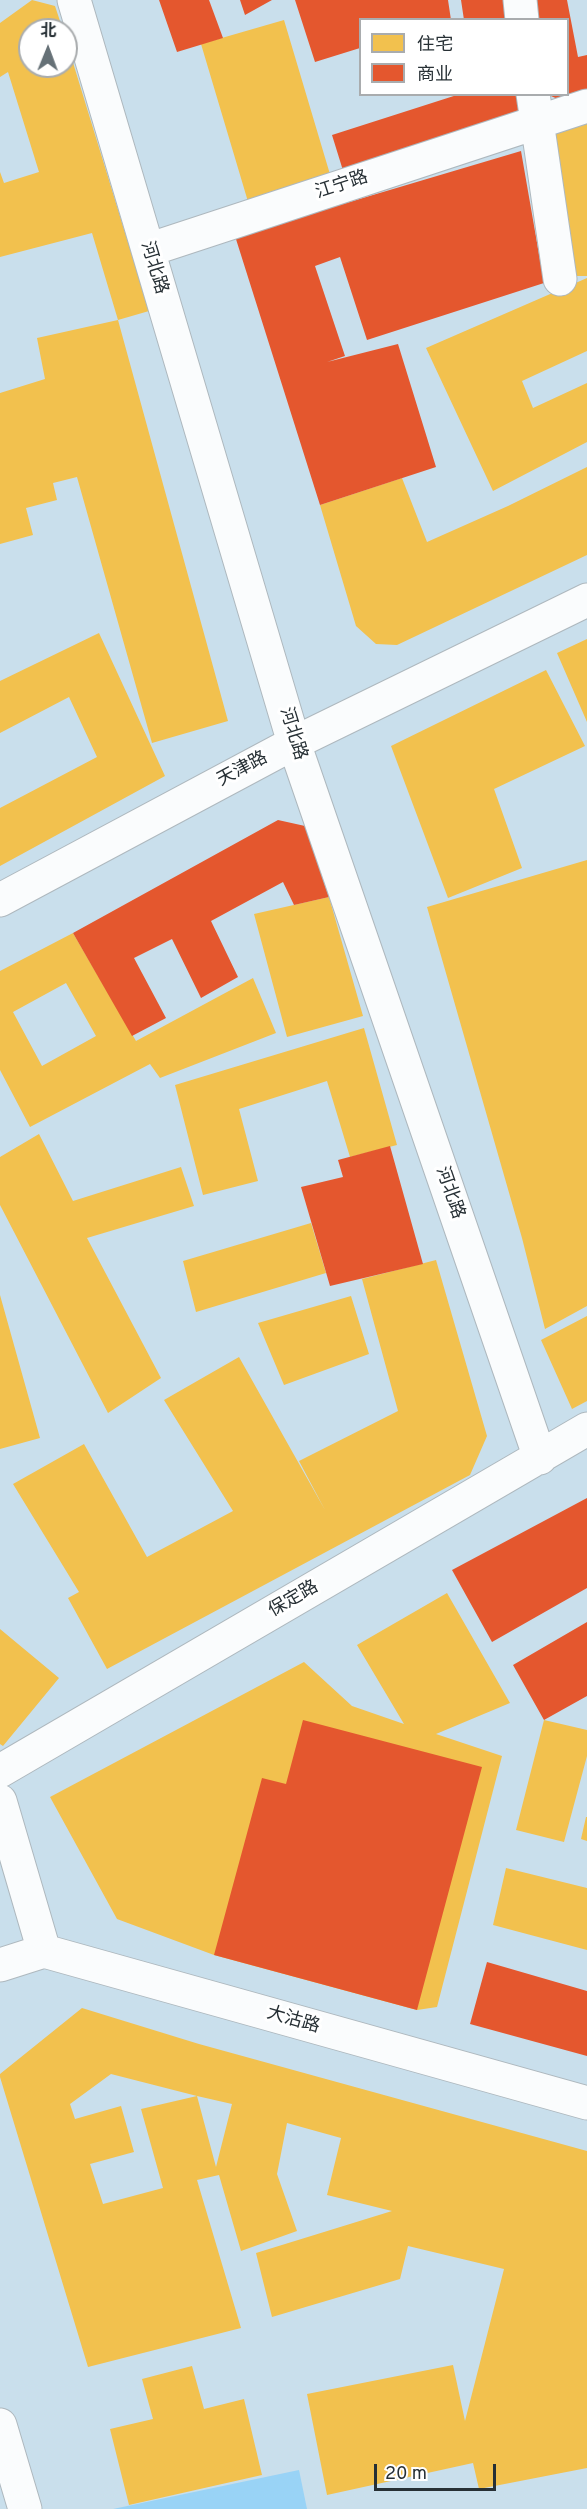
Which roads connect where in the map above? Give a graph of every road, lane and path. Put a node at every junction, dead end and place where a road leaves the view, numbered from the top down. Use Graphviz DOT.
graph roads {
  1 [pos="74,0"];
  2 [pos="520,0"];
  3 [pos="522,18"];
  4 [pos="587,106"];
  5 [pos="535,108"];
  6 [pos="148,250"];
  7 [pos="560,279"];
  8 [pos="587,600"];
  9 [pos="294,742"];
  10 [pos="0,900"];
  11 [pos="587,1429"];
  12 [pos="540,1458"];
  13 [pos="0,1771"];
  14 [pos="0,1801"];
  15 [pos="44,1951"];
  16 [pos="0,1965"];
  17 [pos="587,2103"];
  18 [pos="0,2425"];
  19 [pos="25,2509"];
  1 -- 6 [label="street, 河北路"];
  2 -- 3 [label="street"];
  4 -- 5 [label="street, 江宁路"];
  5 -- 6 [label="street, 江宁路"];
  5 -- 7 [label="street"];
  6 -- 9 [label="street, 河北路"];
  8 -- 9 [label="street, 天津路"];
  9 -- 10 [label="street, 天津路"];
  9 -- 12 [label="street, 河北路"];
  11 -- 12 [label="street, 保定路"];
  12 -- 13 [label="street, 保定路"];
  14 -- 15 [label="street"];
  15 -- 16 [label="street"];
  15 -- 17 [label="street, 大沽路"];
  18 -- 19 [label="street"];
}
